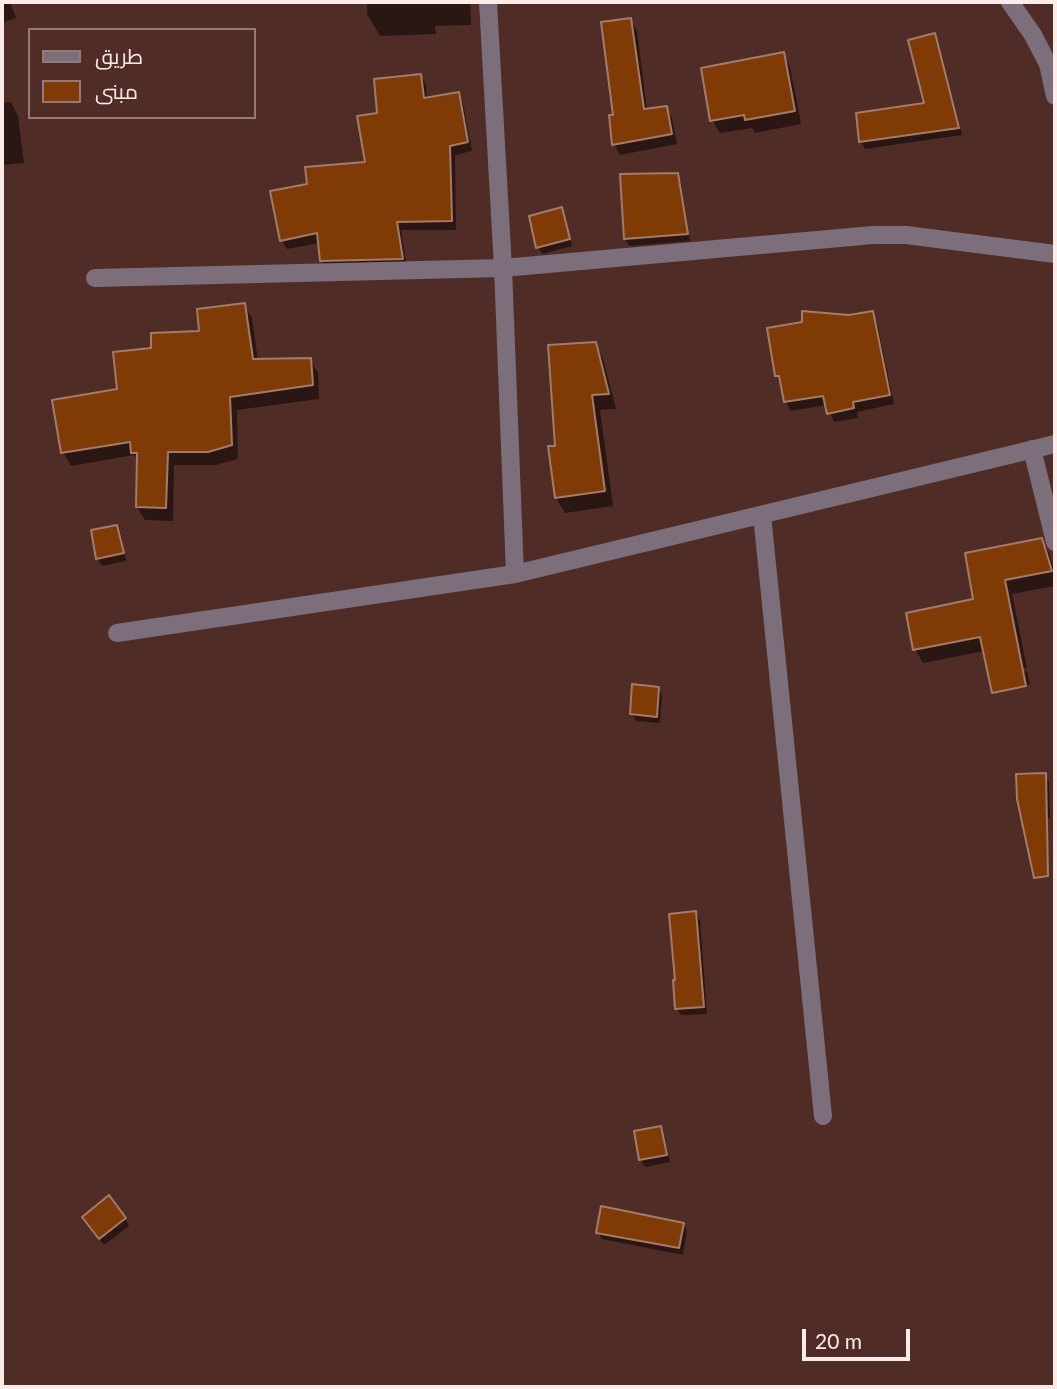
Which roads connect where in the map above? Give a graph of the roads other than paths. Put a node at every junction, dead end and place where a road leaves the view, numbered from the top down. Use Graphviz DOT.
graph roads {
  1 [pos="488,2"];
  2 [pos="1010,2"];
  3 [pos="1055,96"];
  4 [pos="1055,254"];
  5 [pos="503,268"];
  6 [pos="95,278"];
  7 [pos="1055,444"];
  8 [pos="1032,449"];
  9 [pos="762,515"];
  10 [pos="1055,542"];
  11 [pos="515,574"];
  12 [pos="117,633"];
  13 [pos="823,1116"];
  1 -- 5 [label="street"];
  2 -- 3 [label="street"];
  4 -- 5 [label="street"];
  5 -- 6 [label="street"];
  5 -- 11 [label="street"];
  7 -- 8 [label="street"];
  8 -- 9 [label="street"];
  8 -- 10 [label="street"];
  9 -- 11 [label="street"];
  9 -- 13 [label="street"];
  11 -- 12 [label="street"];
}
